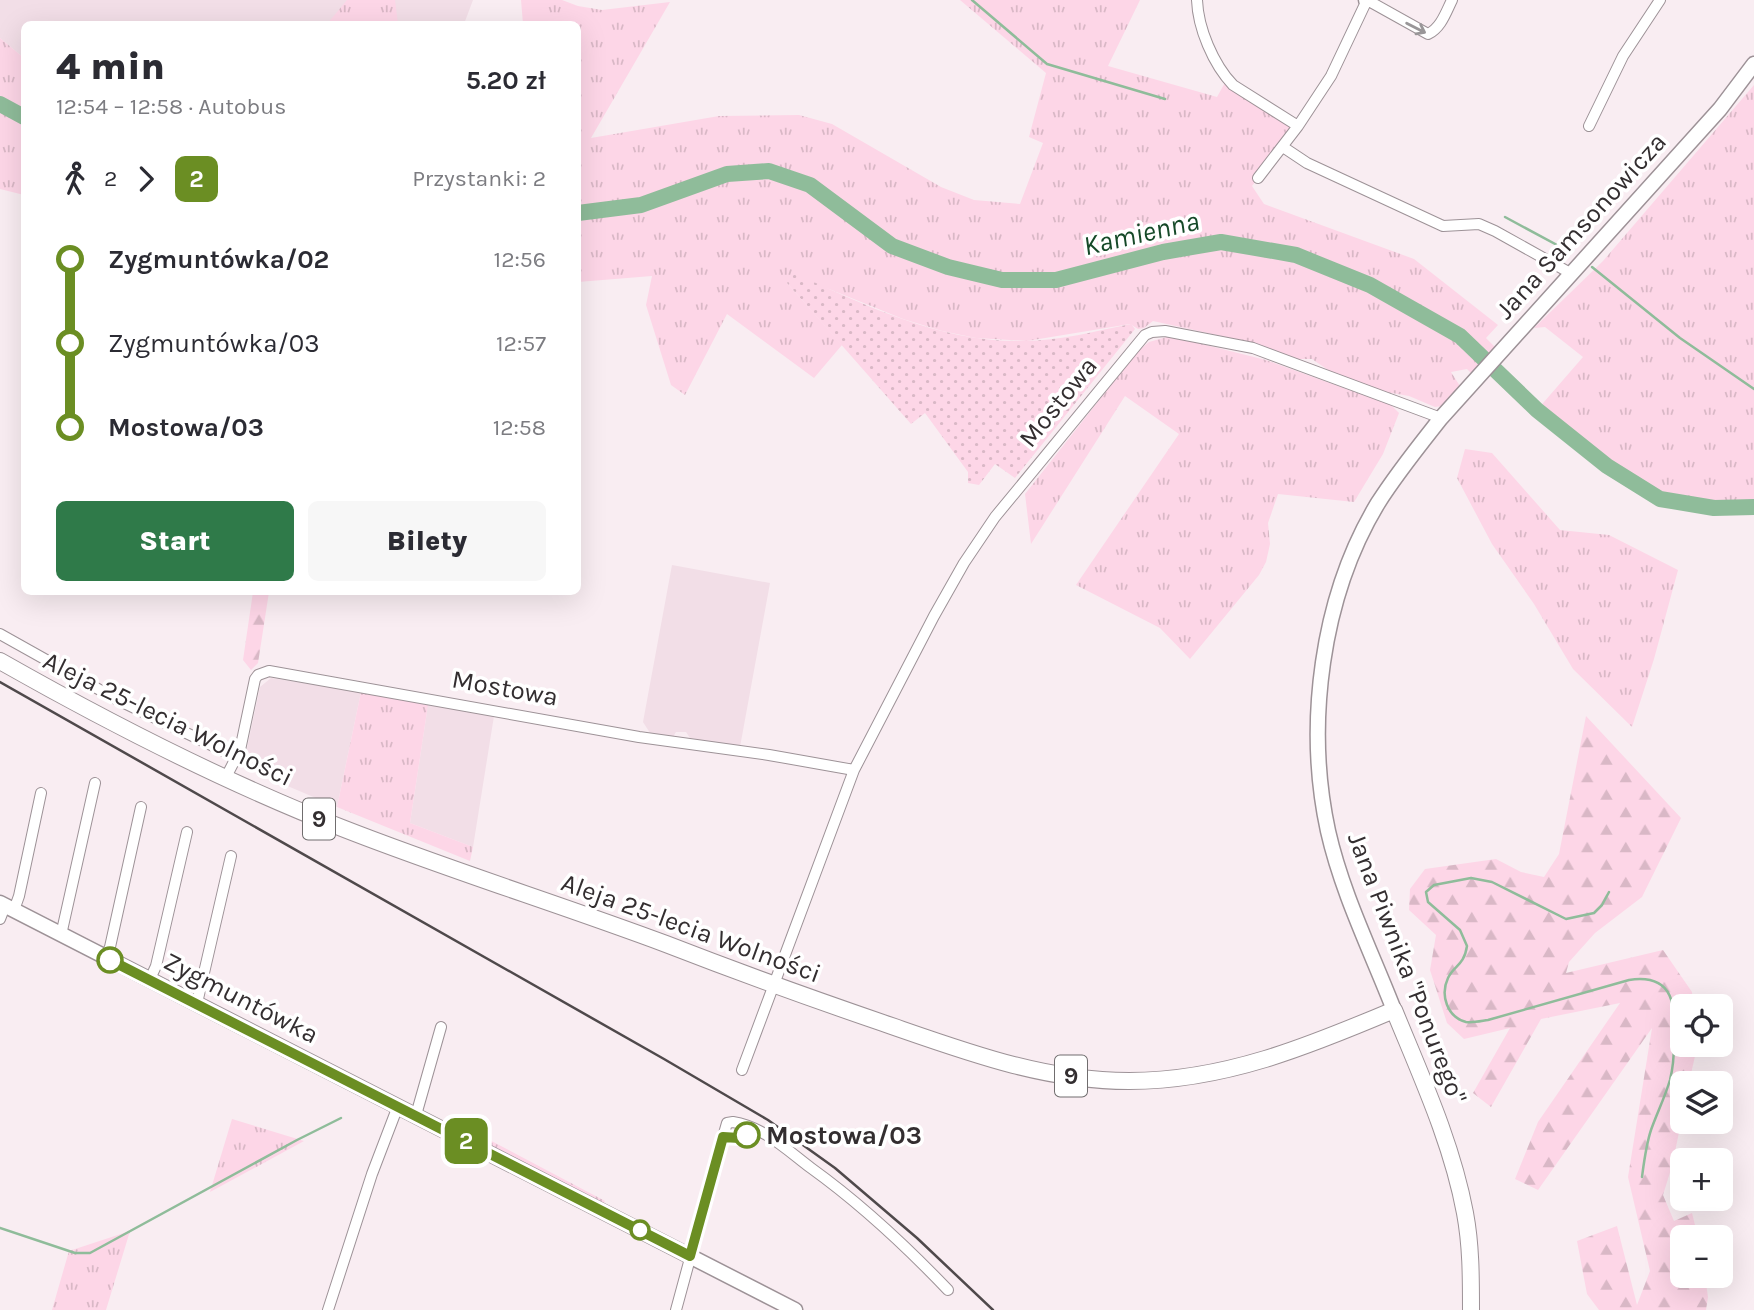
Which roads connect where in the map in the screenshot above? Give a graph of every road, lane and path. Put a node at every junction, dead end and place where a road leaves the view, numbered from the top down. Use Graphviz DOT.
graph roads {
  1 [pos="1198,0"];
  2 [pos="1366,0"];
  3 [pos="1452,0"];
  4 [pos="1660,0"];
  5 [pos="1754,64"];
  6 [pos="1298,126"];
  7 [pos="1589,126"];
  8 [pos="1283,147"];
  9 [pos="1258,178"];
  10 [pos="1572,274"];
  11 [pos="1441,418"];
  12 [pos="0,634"];
  13 [pos="0,662"];
  14 [pos="236,757"];
  15 [pos="854,770"];
  16 [pos="225,779"];
  17 [pos="95,783"];
  18 [pos="41,793"];
  19 [pos="141,807"];
  20 [pos="187,832"];
  21 [pos="230,856"];
  22 [pos="5,909"];
  23 [pos="61,935"];
  24 [pos="105,958"];
  25 [pos="150,979"];
  26 [pos="773,985"];
  27 [pos="197,1003"];
  28 [pos="1394,1010"];
  29 [pos="440,1027"];
  30 [pos="742,1070"];
  31 [pos="398,1106"];
  32 [pos="416,1115"];
  33 [pos="690,1256"];
  34 [pos="948,1290"];
  35 [pos="328,1310"];
  36 [pos="676,1310"];
  37 [pos="795,1310"];
  38 [pos="1471,1310"];
  1 -- 6 [label="street"];
  2 -- 3 [label="street, one-way"];
  2 -- 6 [label="street"];
  4 -- 7 [label="street"];
  5 -- 10 [label="main road, Jana Samsonowicza"];
  6 -- 8 [label="street"];
  8 -- 9 [label="street"];
  8 -- 10 [label="street"];
  10 -- 11 [label="main road, Jana Samsonowicza"];
  11 -- 15 [label="street, Mostowa"];
  11 -- 28 [label="main road, Jana Piwnika \"Ponurego\""];
  12 -- 14 [label="street"];
  13 -- 16 [label="main road, Aleja 25-lecia Wolności / 9"];
  14 -- 15 [label="street, Mostowa"];
  14 -- 16 [label="street, Mostowa"];
  15 -- 26 [label="street, Mostowa"];
  16 -- 26 [label="main road, Aleja 25-lecia Wolności / 9"];
  17 -- 23 [label="street"];
  18 -- 22 [label="street"];
  19 -- 24 [label="street"];
  20 -- 25 [label="street"];
  21 -- 27 [label="street"];
  22 -- 23 [label="main road, Zygmuntówka"];
  23 -- 24 [label="main road, Zygmuntówka"];
  24 -- 25 [label="main road, Zygmuntówka"];
  25 -- 27 [label="main road, Zygmuntówka"];
  26 -- 28 [label="main road, Aleja 25-lecia Wolności / 9"];
  26 -- 30 [label="street, Mostowa"];
  27 -- 31 [label="main road, Zygmuntówka"];
  28 -- 38 [label="main road, Jana Piwnika \"Ponurego\""];
  29 -- 32 [label="street"];
  31 -- 32 [label="main road, Zygmuntówka"];
  31 -- 35 [label="street"];
  32 -- 33 [label="main road, Zygmuntówka"];
  33 -- 34 [label="street"];
  33 -- 36 [label="street"];
  33 -- 37 [label="main road, Zygmuntówka"];
}
